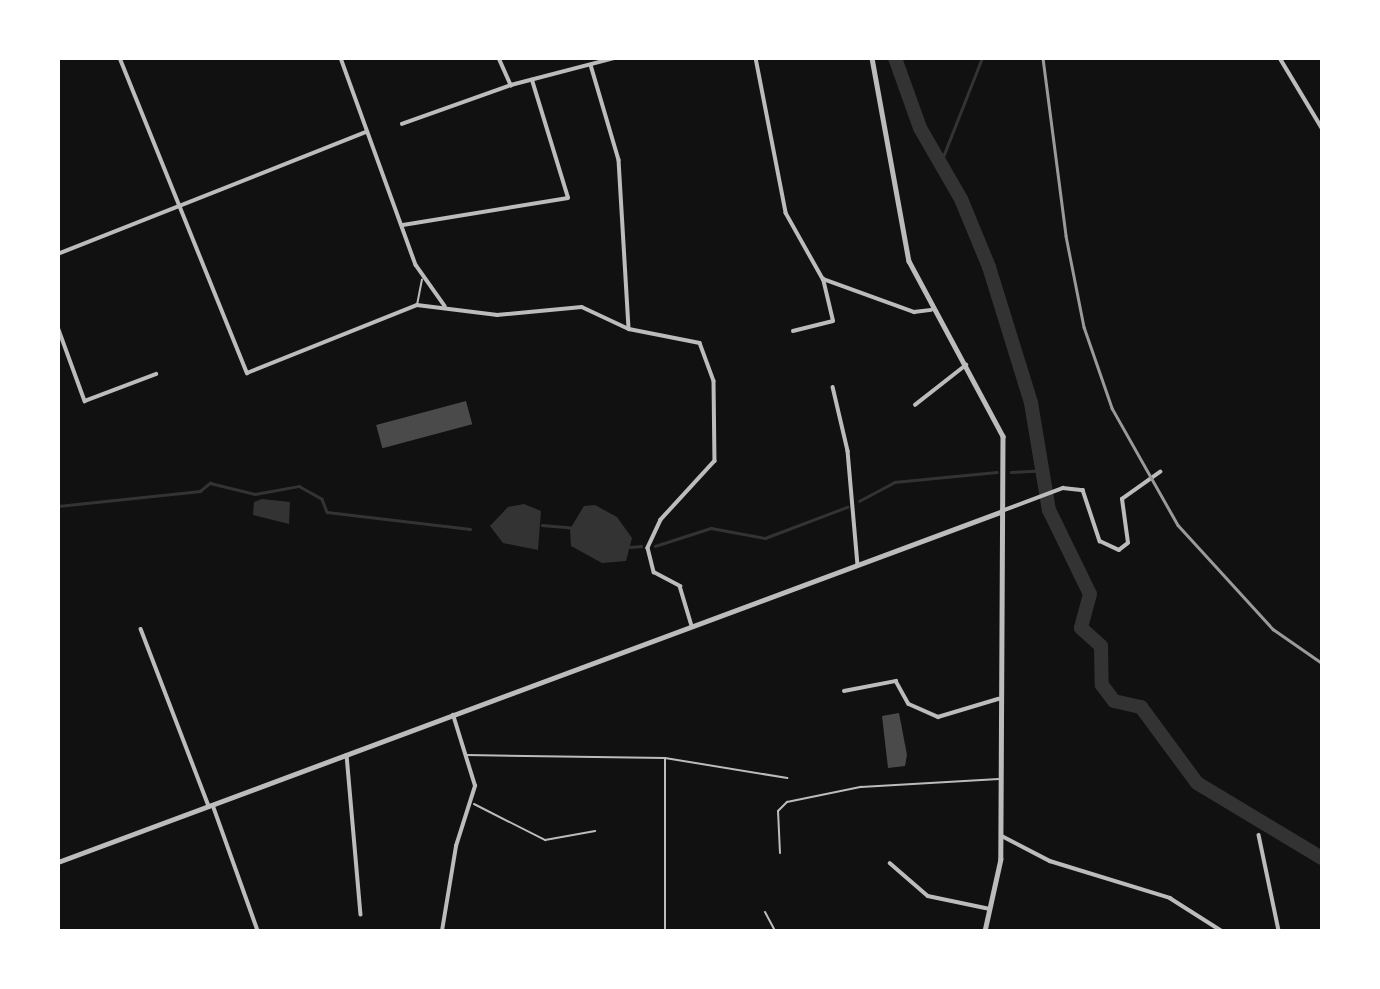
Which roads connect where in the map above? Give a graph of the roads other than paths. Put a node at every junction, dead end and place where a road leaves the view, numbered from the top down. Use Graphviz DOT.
graph roads {
  1 [pos="120,58"];
  2 [pos="341,58"];
  3 [pos="499,58"];
  4 [pos="615,58"];
  5 [pos="756,58"];
  6 [pos="872,58"];
  7 [pos="1280,58"];
  8 [pos="602,60"];
  9 [pos="592,65"];
  10 [pos="532,80"];
  11 [pos="511,85"];
  12 [pos="402,124"];
  13 [pos="1322,128"];
  14 [pos="366,132"];
  15 [pos="180,206"];
  16 [pos="403,225"];
  17 [pos="58,254"];
  18 [pos="422,279"];
  19 [pos="824,279"];
  20 [pos="417,305"];
  21 [pos="446,307"];
  22 [pos="931,310"];
  23 [pos="58,327"];
  24 [pos="629,329"];
  25 [pos="793,331"];
  26 [pos="966,365"];
  27 [pos="156,374"];
  28 [pos="833,387"];
  29 [pos="915,405"];
  30 [pos="1160,472"];
  31 [pos="1000,512"];
  32 [pos="858,565"];
  33 [pos="692,626"];
  34 [pos="141,629"];
  35 [pos="844,691"];
  36 [pos="998,699"];
  37 [pos="453,715"];
  38 [pos="347,755"];
  39 [pos="466,755"];
  40 [pos="664,758"];
  41 [pos="787,778"];
  42 [pos="1000,779"];
  43 [pos="474,804"];
  44 [pos="211,805"];
  45 [pos="595,831"];
  46 [pos="1259,835"];
  47 [pos="1002,836"];
  48 [pos="779,853"];
  49 [pos="58,862"];
  50 [pos="890,863"];
  51 [pos="990,909"];
  52 [pos="765,912"];
  53 [pos="361,914"];
  54 [pos="258,931"];
  55 [pos="442,931"];
  56 [pos="664,931"];
  57 [pos="775,931"];
  58 [pos="985,931"];
  59 [pos="1222,931"];
  60 [pos="1279,931"];
  1 -- 15 [label="street"];
  2 -- 14 [label="street"];
  3 -- 11 [label="street"];
  4 -- 8 [label="street"];
  5 -- 19 [label="street"];
  6 -- 22 [label="street"];
  7 -- 13 [label="street"];
  8 -- 9 [label="street"];
  9 -- 10 [label="street"];
  9 -- 24 [label="street"];
  10 -- 11 [label="street"];
  10 -- 16 [label="street"];
  11 -- 12 [label="street"];
  14 -- 15 [label="street"];
  14 -- 16 [label="street"];
  15 -- 17 [label="street"];
  15 -- 20 [label="street"];
  16 -- 18 [label="street"];
  18 -- 20 [label="lane"];
  18 -- 21 [label="street"];
  19 -- 22 [label="street"];
  19 -- 25 [label="street"];
  20 -- 21 [label="street"];
  21 -- 24 [label="street"];
  22 -- 26 [label="street"];
  23 -- 27 [label="street"];
  24 -- 33 [label="street"];
  26 -- 29 [label="street"];
  26 -- 31 [label="street"];
  28 -- 32 [label="street"];
  30 -- 31 [label="street"];
  31 -- 32 [label="street"];
  31 -- 36 [label="street"];
  32 -- 33 [label="street"];
  33 -- 37 [label="street"];
  34 -- 44 [label="street"];
  35 -- 36 [label="street"];
  36 -- 42 [label="street"];
  37 -- 38 [label="street"];
  37 -- 39 [label="street"];
  38 -- 44 [label="street"];
  38 -- 53 [label="street"];
  39 -- 40 [label="lane"];
  39 -- 43 [label="street"];
  40 -- 41 [label="lane"];
  40 -- 56 [label="lane"];
  42 -- 47 [label="street"];
  42 -- 48 [label="lane"];
  43 -- 45 [label="lane"];
  43 -- 55 [label="street"];
  44 -- 49 [label="street"];
  44 -- 54 [label="street"];
  46 -- 60 [label="street"];
  47 -- 51 [label="street"];
  47 -- 59 [label="street"];
  50 -- 51 [label="street"];
  51 -- 58 [label="street"];
  52 -- 57 [label="lane"];
}
